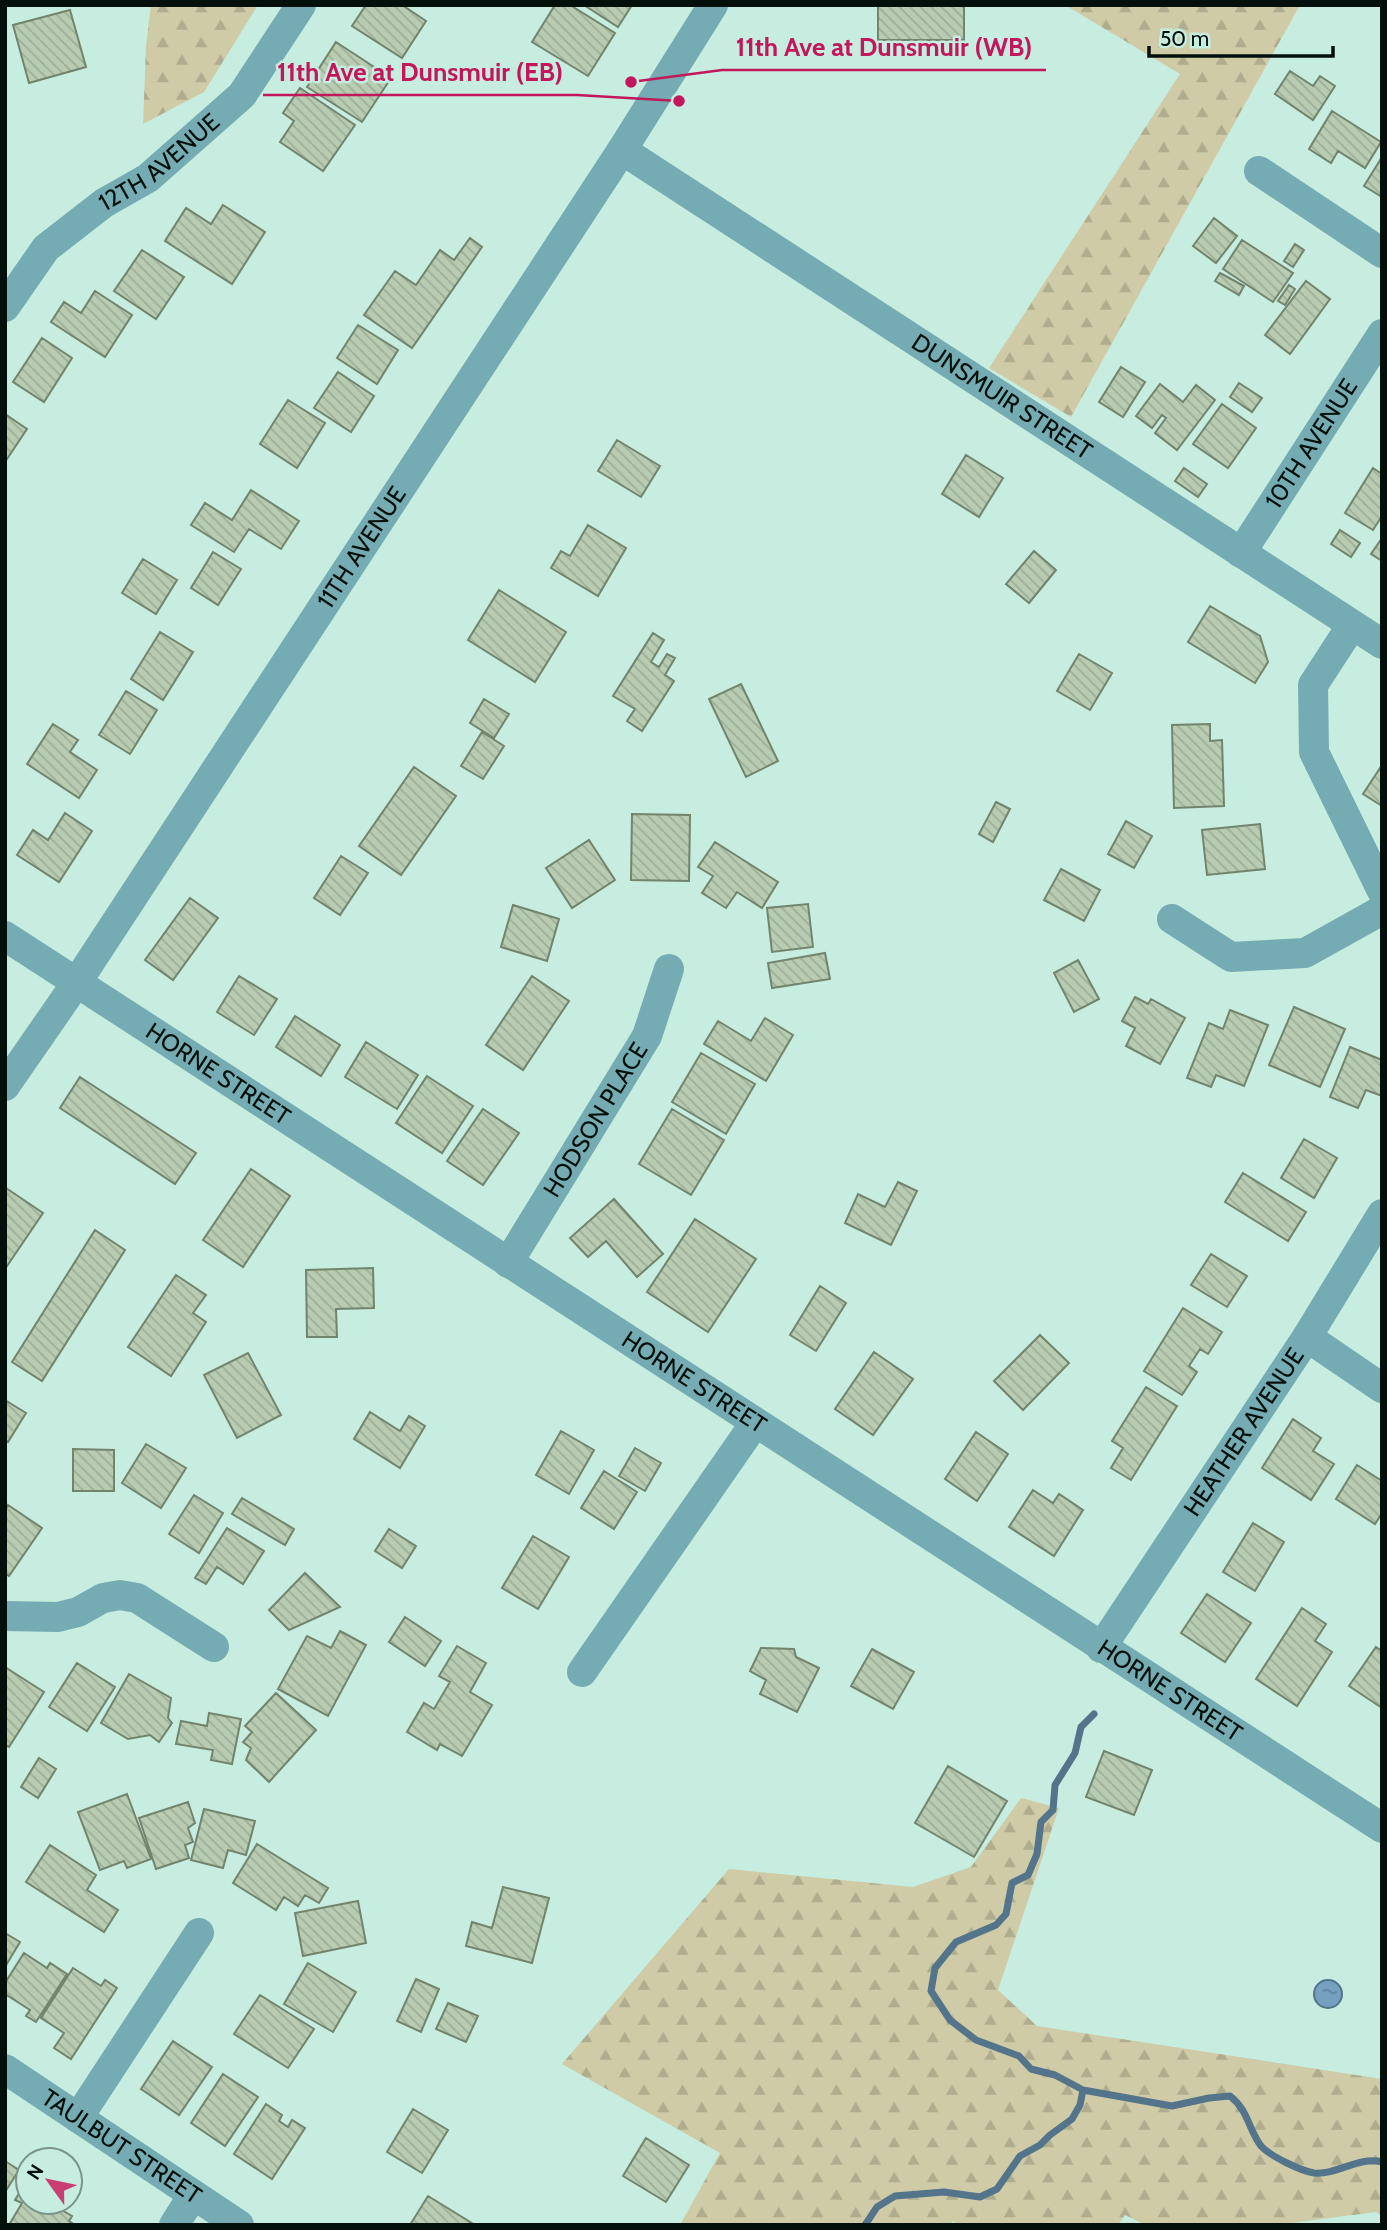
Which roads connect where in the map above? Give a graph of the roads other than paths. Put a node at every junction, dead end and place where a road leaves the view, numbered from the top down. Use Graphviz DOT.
graph roads {
  1 [pos="301,5"];
  2 [pos="713,5"];
  3 [pos="622,150"];
  4 [pos="1259,172"];
  5 [pos="1382,253"];
  6 [pos="5,307"];
  7 [pos="1382,334"];
  8 [pos="1241,553"];
  9 [pos="1352,625"];
  10 [pos="1382,644"];
  11 [pos="1382,891"];
  12 [pos="1382,910"];
  13 [pos="1172,919"];
  14 [pos="5,936"];
  15 [pos="669,970"];
  16 [pos="77,982"];
  17 [pos="5,1086"];
  18 [pos="1382,1214"];
  19 [pos="508,1263"];
  20 [pos="1307,1337"];
  21 [pos="1382,1388"];
  22 [pos="755,1423"];
  23 [pos="5,1616"];
  24 [pos="214,1647"];
  25 [pos="1101,1648"];
  26 [pos="582,1672"];
  27 [pos="1382,1828"];
  28 [pos="200,1933"];
  29 [pos="5,2069"];
  30 [pos="78,2118"];
  31 [pos="193,2195"];
  32 [pos="174,2225"];
  33 [pos="239,2225"];
  1 -- 6 [label="street, 12TH AVENUE"];
  2 -- 3 [label="street, 11TH AVENUE"];
  3 -- 8 [label="street, DUNSMUIR STREET"];
  3 -- 16 [label="street, 11TH AVENUE"];
  4 -- 5 [label="street"];
  7 -- 8 [label="street, 10TH AVENUE"];
  8 -- 9 [label="street, DUNSMUIR STREET"];
  9 -- 10 [label="street, DUNSMUIR STREET"];
  9 -- 11 [label="street"];
  12 -- 13 [label="street"];
  14 -- 16 [label="street, HORNE STREET"];
  15 -- 19 [label="street, HODSON PLACE"];
  16 -- 17 [label="street, 11TH AVENUE"];
  16 -- 19 [label="street, HORNE STREET"];
  18 -- 20 [label="street, HEATHER AVENUE"];
  19 -- 22 [label="street, HORNE STREET"];
  20 -- 21 [label="street"];
  20 -- 25 [label="street, HEATHER AVENUE"];
  22 -- 25 [label="street, HORNE STREET"];
  22 -- 26 [label="street"];
  23 -- 24 [label="street"];
  25 -- 27 [label="street, HORNE STREET"];
  28 -- 30 [label="street"];
  29 -- 30 [label="street, TAULBUT STREET"];
  30 -- 31 [label="street, TAULBUT STREET"];
  31 -- 32 [label="street"];
  31 -- 33 [label="street, TAULBUT STREET"];
}
